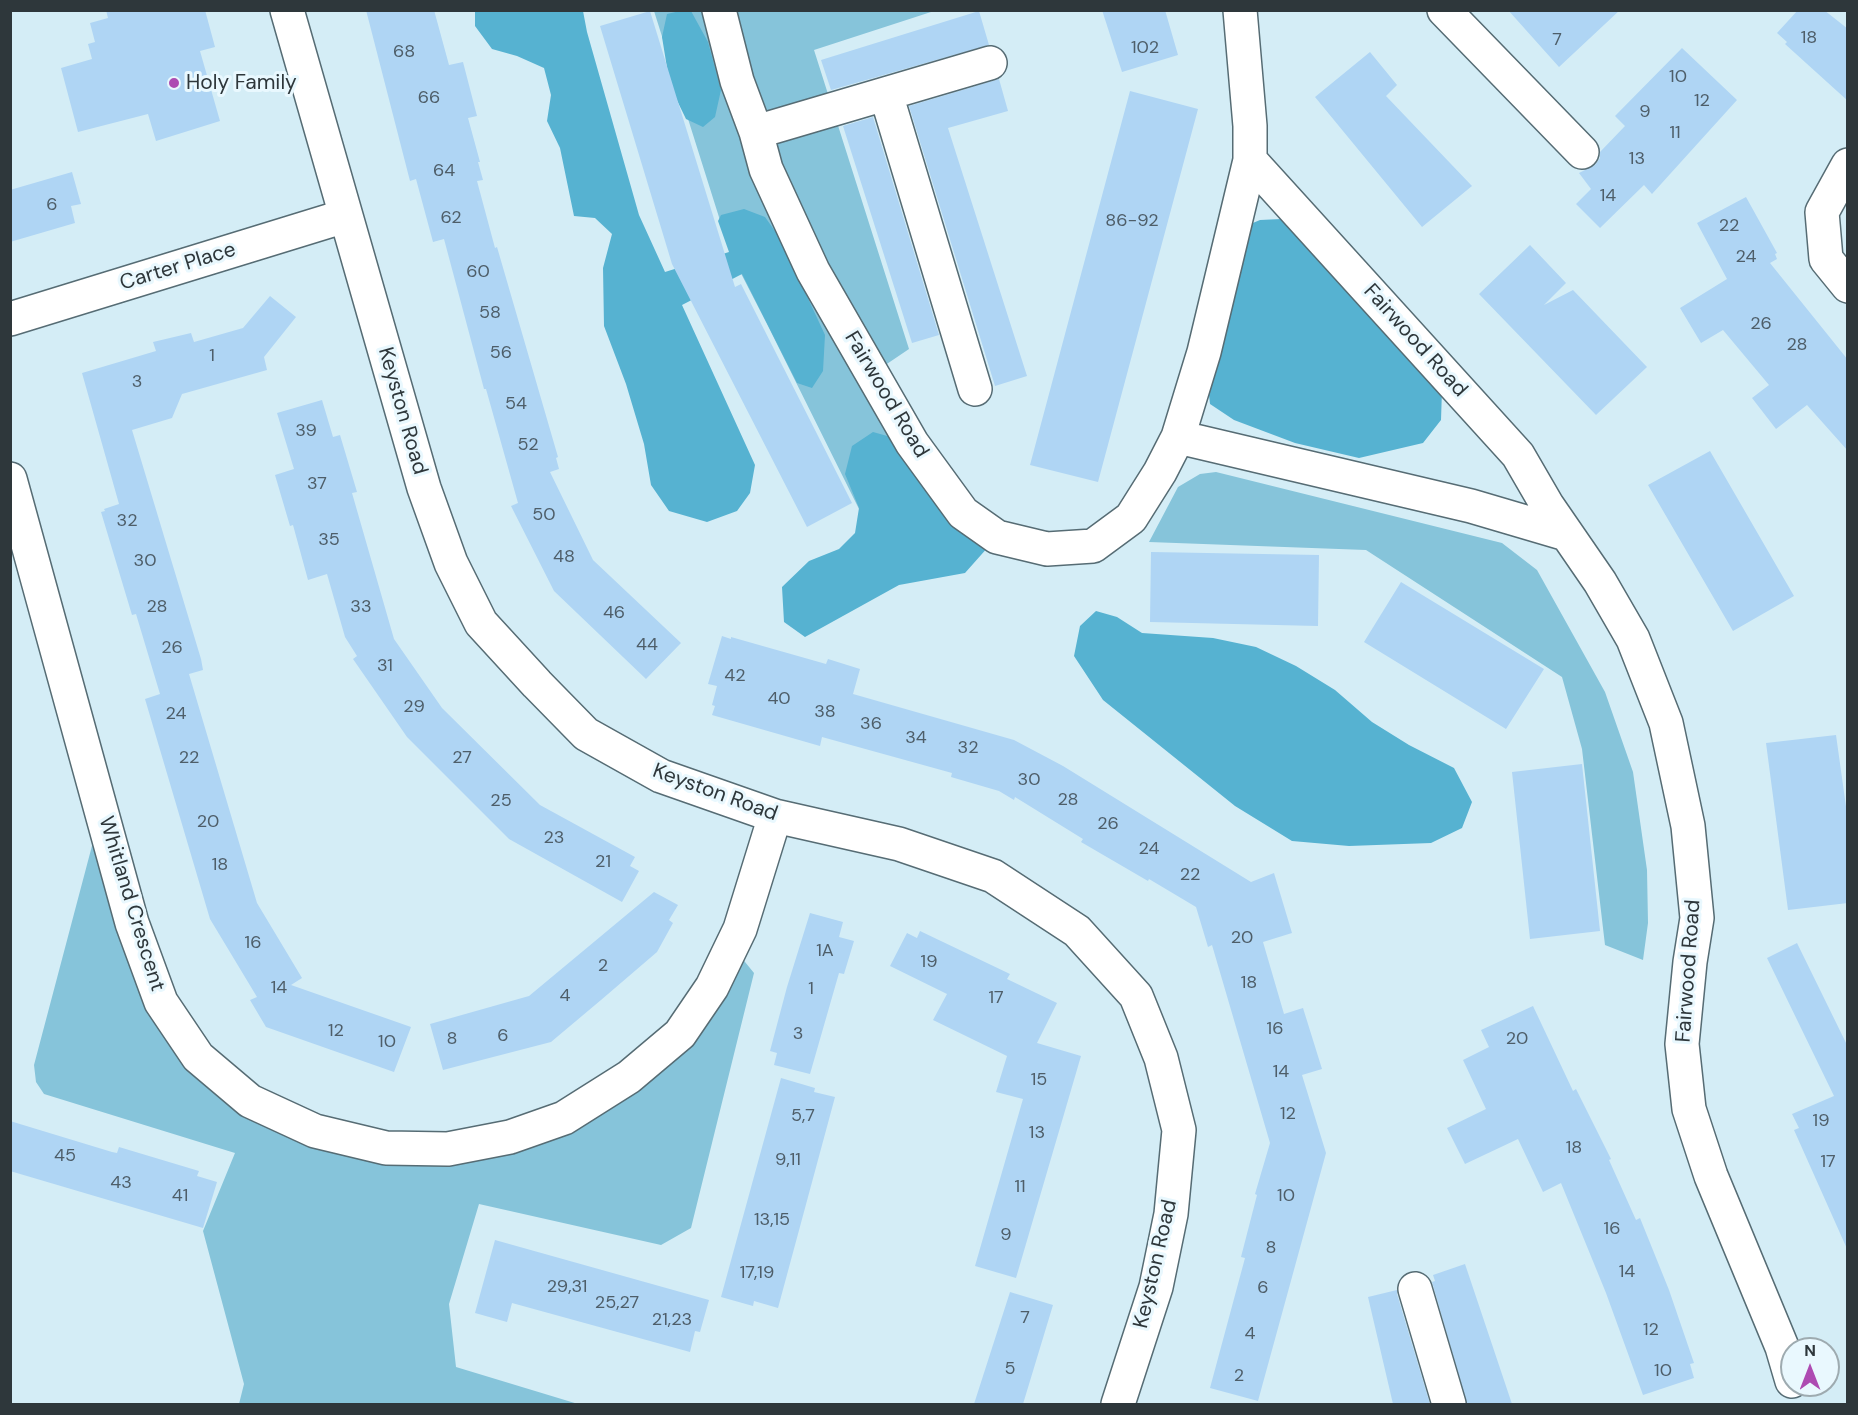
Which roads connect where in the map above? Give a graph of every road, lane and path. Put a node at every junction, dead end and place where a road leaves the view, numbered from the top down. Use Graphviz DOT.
graph roads {
  1 [pos="287,10"];
  2 [pos="719,10"];
  3 [pos="1240,10"];
  4 [pos="1444,10"];
  5 [pos="990,63"];
  6 [pos="886,94"];
  7 [pos="756,132"];
  8 [pos="1582,152"];
  9 [pos="1250,160"];
  10 [pos="1848,165"];
  11 [pos="345,216"];
  12 [pos="1848,286"];
  13 [pos="10,319"];
  14 [pos="975,389"];
  15 [pos="1178,437"];
  16 [pos="10,479"];
  17 [pos="1566,534"];
  18 [pos="775,816"];
  19 [pos="1415,1289"];
  20 [pos="1780,1342"];
  21 [pos="1118,1404"];
  22 [pos="1449,1404"];
  1 -- 11 [label="street, Keyston Road"];
  2 -- 7 [label="street, Fairwood Road"];
  3 -- 9 [label="street, Fairwood Road"];
  4 -- 8 [label="street"];
  5 -- 6 [label="street"];
  6 -- 7 [label="street"];
  6 -- 14 [label="street"];
  7 -- 15 [label="street, Fairwood Road"];
  9 -- 15 [label="street, Fairwood Road"];
  9 -- 17 [label="street, Fairwood Road"];
  10 -- 12 [label="street"];
  11 -- 13 [label="street, Carter Place"];
  11 -- 18 [label="street, Keyston Road"];
  15 -- 17 [label="street"];
  16 -- 18 [label="street, Whitland Crescent"];
  17 -- 20 [label="street, Fairwood Road"];
  18 -- 21 [label="street, Keyston Road"];
  19 -- 22 [label="street"];
}
